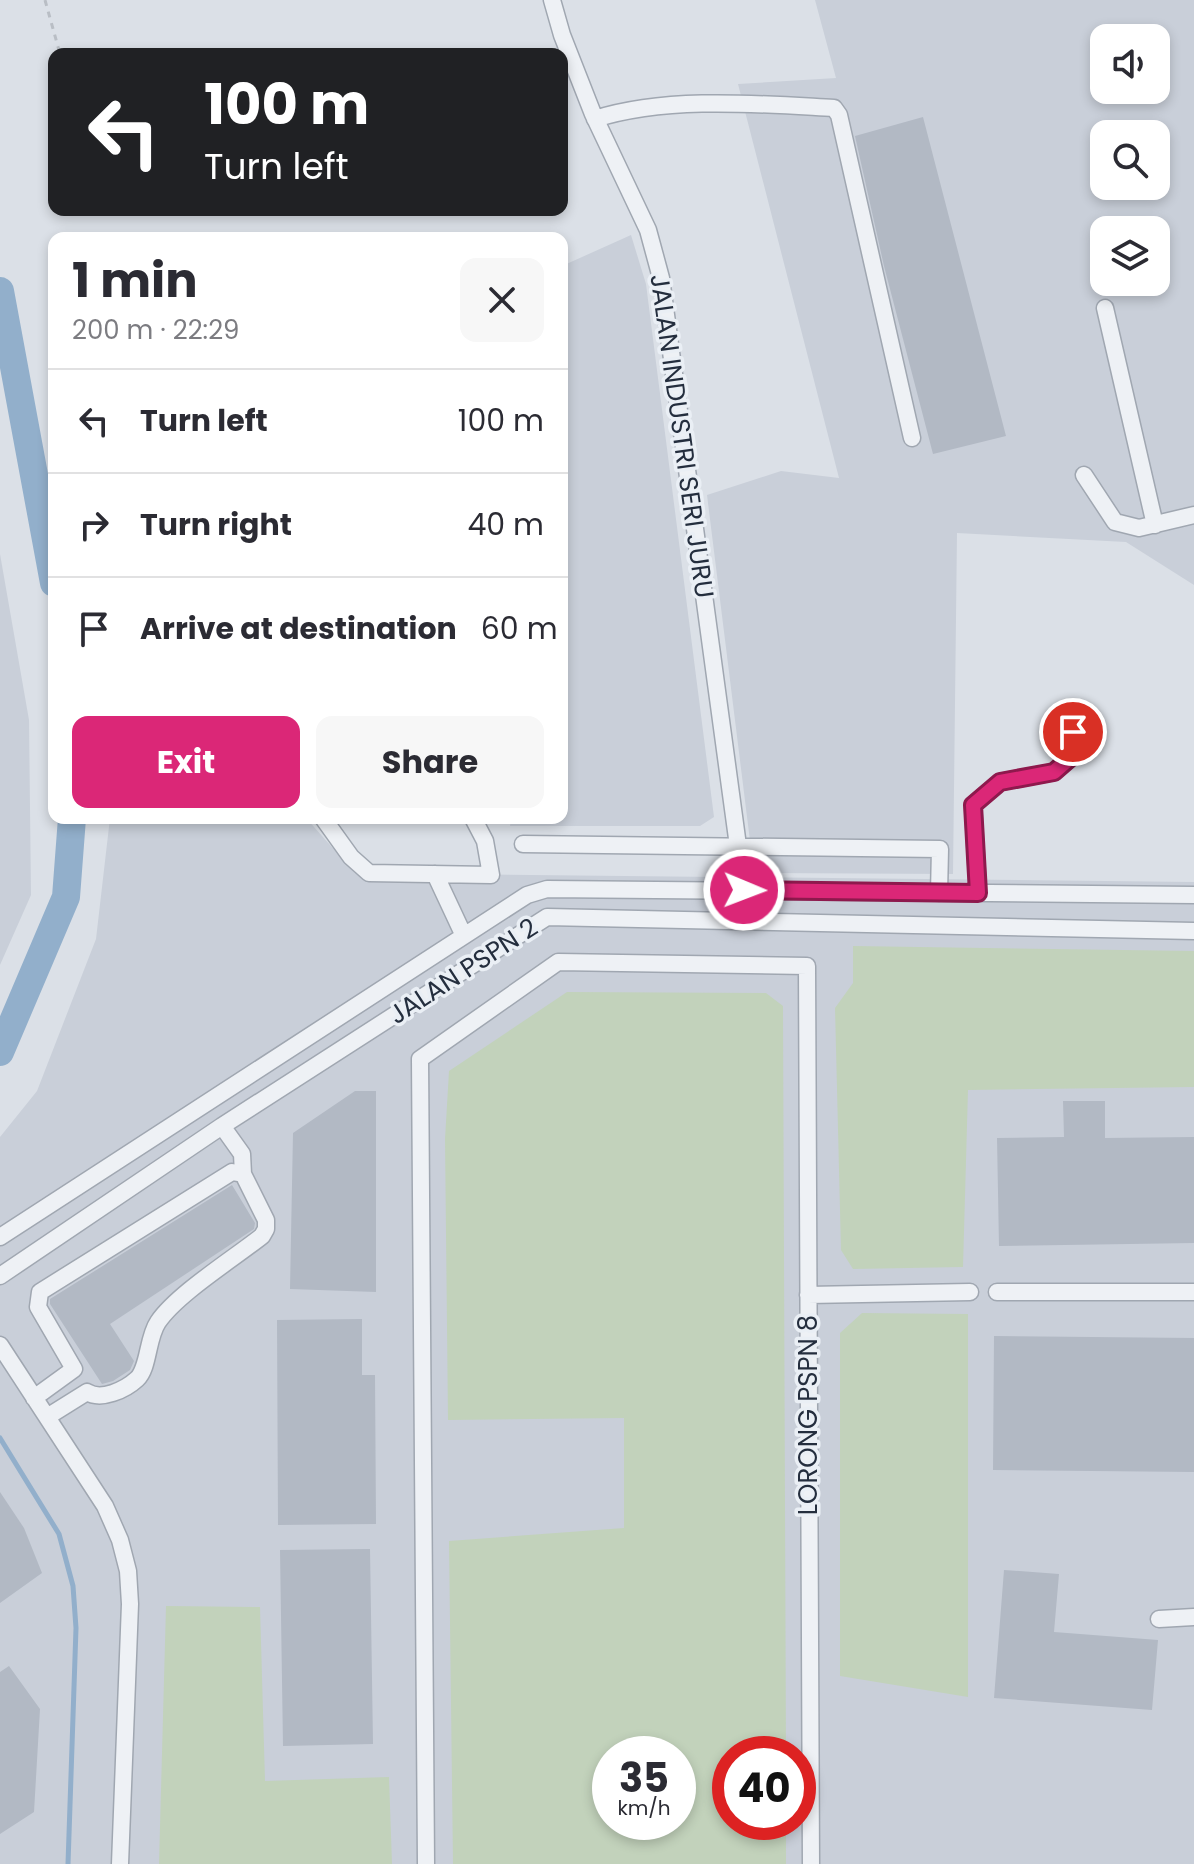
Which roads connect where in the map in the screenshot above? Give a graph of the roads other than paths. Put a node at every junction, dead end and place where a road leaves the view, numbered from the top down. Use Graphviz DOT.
graph roads {
  1 [pos="552,0"];
  2 [pos="567,48"];
  3 [pos="568,50"];
  4 [pos="595,119"];
  5 [pos="1105,308"];
  6 [pos="912,438"];
  7 [pos="1084,475"];
  8 [pos="1194,515"];
  9 [pos="1155,525"];
  10 [pos="1070,710"];
  11 [pos="327,824"];
  12 [pos="476,824"];
  13 [pos="523,844"];
  14 [pos="739,846"];
  15 [pos="435,874"];
  16 [pos="744,890"];
  17 [pos="939,893"];
  18 [pos="978,893"];
  19 [pos="1194,895"];
  20 [pos="1194,931"];
  21 [pos="464,936"];
  22 [pos="222,1126"];
  23 [pos="243,1174"];
  24 [pos="0,1237"];
  25 [pos="0,1276"];
  26 [pos="970,1292"];
  27 [pos="997,1292"];
  28 [pos="1194,1292"];
  29 [pos="808,1295"];
  30 [pos="0,1345"];
  31 [pos="74,1369"];
  32 [pos="87,1392"];
  33 [pos="34,1398"];
  34 [pos="47,1417"];
  35 [pos="1194,1617"];
  36 [pos="1159,1619"];
  37 [pos="120,1864"];
  38 [pos="426,1864"];
  39 [pos="811,1864"];
  1 -- 2 [label="street, JALAN INDUSTRI SERI JURU"];
  3 -- 4 [label="street, JALAN INDUSTRI SERI JURU"];
  4 -- 6 [label="street"];
  4 -- 14 [label="street, JALAN INDUSTRI SERI JURU"];
  5 -- 9 [label="street"];
  7 -- 9 [label="street"];
  8 -- 9 [label="street"];
  10 -- 18 [label="street"];
  11 -- 15 [label="street"];
  12 -- 15 [label="street"];
  13 -- 14 [label="street"];
  14 -- 16 [label="street, JALAN INDUSTRI SERI JURU"];
  14 -- 17 [label="street"];
  15 -- 21 [label="street"];
  16 -- 17 [label="street, JALAN PSPN 2"];
  16 -- 21 [label="street, JALAN PSPN 2"];
  17 -- 18 [label="street, JALAN PSPN 2"];
  18 -- 19 [label="street, JALAN PSPN 2"];
  20 -- 22 [label="street, JALAN PSPN 2"];
  21 -- 24 [label="street, JALAN PSPN 2"];
  22 -- 23 [label="street"];
  22 -- 25 [label="street, JALAN PSPN 2"];
  23 -- 31 [label="street"];
  23 -- 32 [label="street"];
  26 -- 29 [label="street"];
  27 -- 28 [label="street"];
  29 -- 38 [label="street, LORONG PSPN 8"];
  29 -- 39 [label="street, LORONG PSPN 8"];
  30 -- 33 [label="street"];
  31 -- 32 [label="street"];
  31 -- 33 [label="street"];
  32 -- 34 [label="street"];
  33 -- 34 [label="street"];
  34 -- 37 [label="street"];
  35 -- 36 [label="street"];
}
